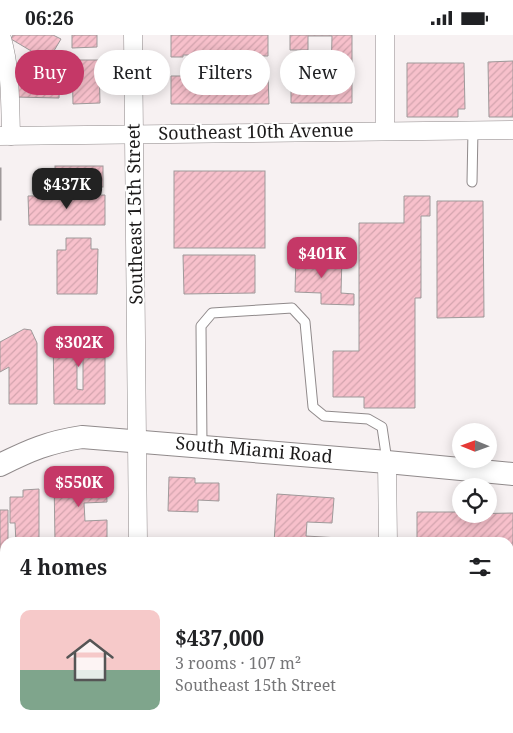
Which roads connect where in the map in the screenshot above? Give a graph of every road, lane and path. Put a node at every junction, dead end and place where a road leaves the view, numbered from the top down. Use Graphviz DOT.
graph roads {
  1 [pos="1,35"];
  2 [pos="133,35"];
  3 [pos="385,35"];
  4 [pos="473,130"];
  5 [pos="513,130"];
  6 [pos="386,131"];
  7 [pos="134,134"];
  8 [pos="5,136"];
  9 [pos="472,182"];
  10 [pos="137,440"];
  11 [pos="202,446"];
  12 [pos="387,462"];
  13 [pos="0,465"];
  14 [pos="513,474"];
  15 [pos="138,537"];
  16 [pos="388,537"];
  1 -- 8 [label="street"];
  2 -- 7 [label="street, Southeast 15th Street"];
  3 -- 6 [label="street"];
  4 -- 5 [label="street, Southeast 10th Avenue"];
  4 -- 6 [label="street, Southeast 10th Avenue"];
  4 -- 9 [label="lane"];
  6 -- 7 [label="street, Southeast 10th Avenue"];
  7 -- 8 [label="street, Southeast 10th Avenue"];
  7 -- 10 [label="street, Southeast 15th Street"];
  10 -- 11 [label="street, South Miami Road"];
  10 -- 13 [label="street, South Miami Road"];
  10 -- 15 [label="street, Southeast 15th Street"];
  11 -- 12 [label="street, South Miami Road"];
  11 -- 12 [label="lane"];
  12 -- 14 [label="street, South Miami Road"];
  12 -- 16 [label="street"];
}
